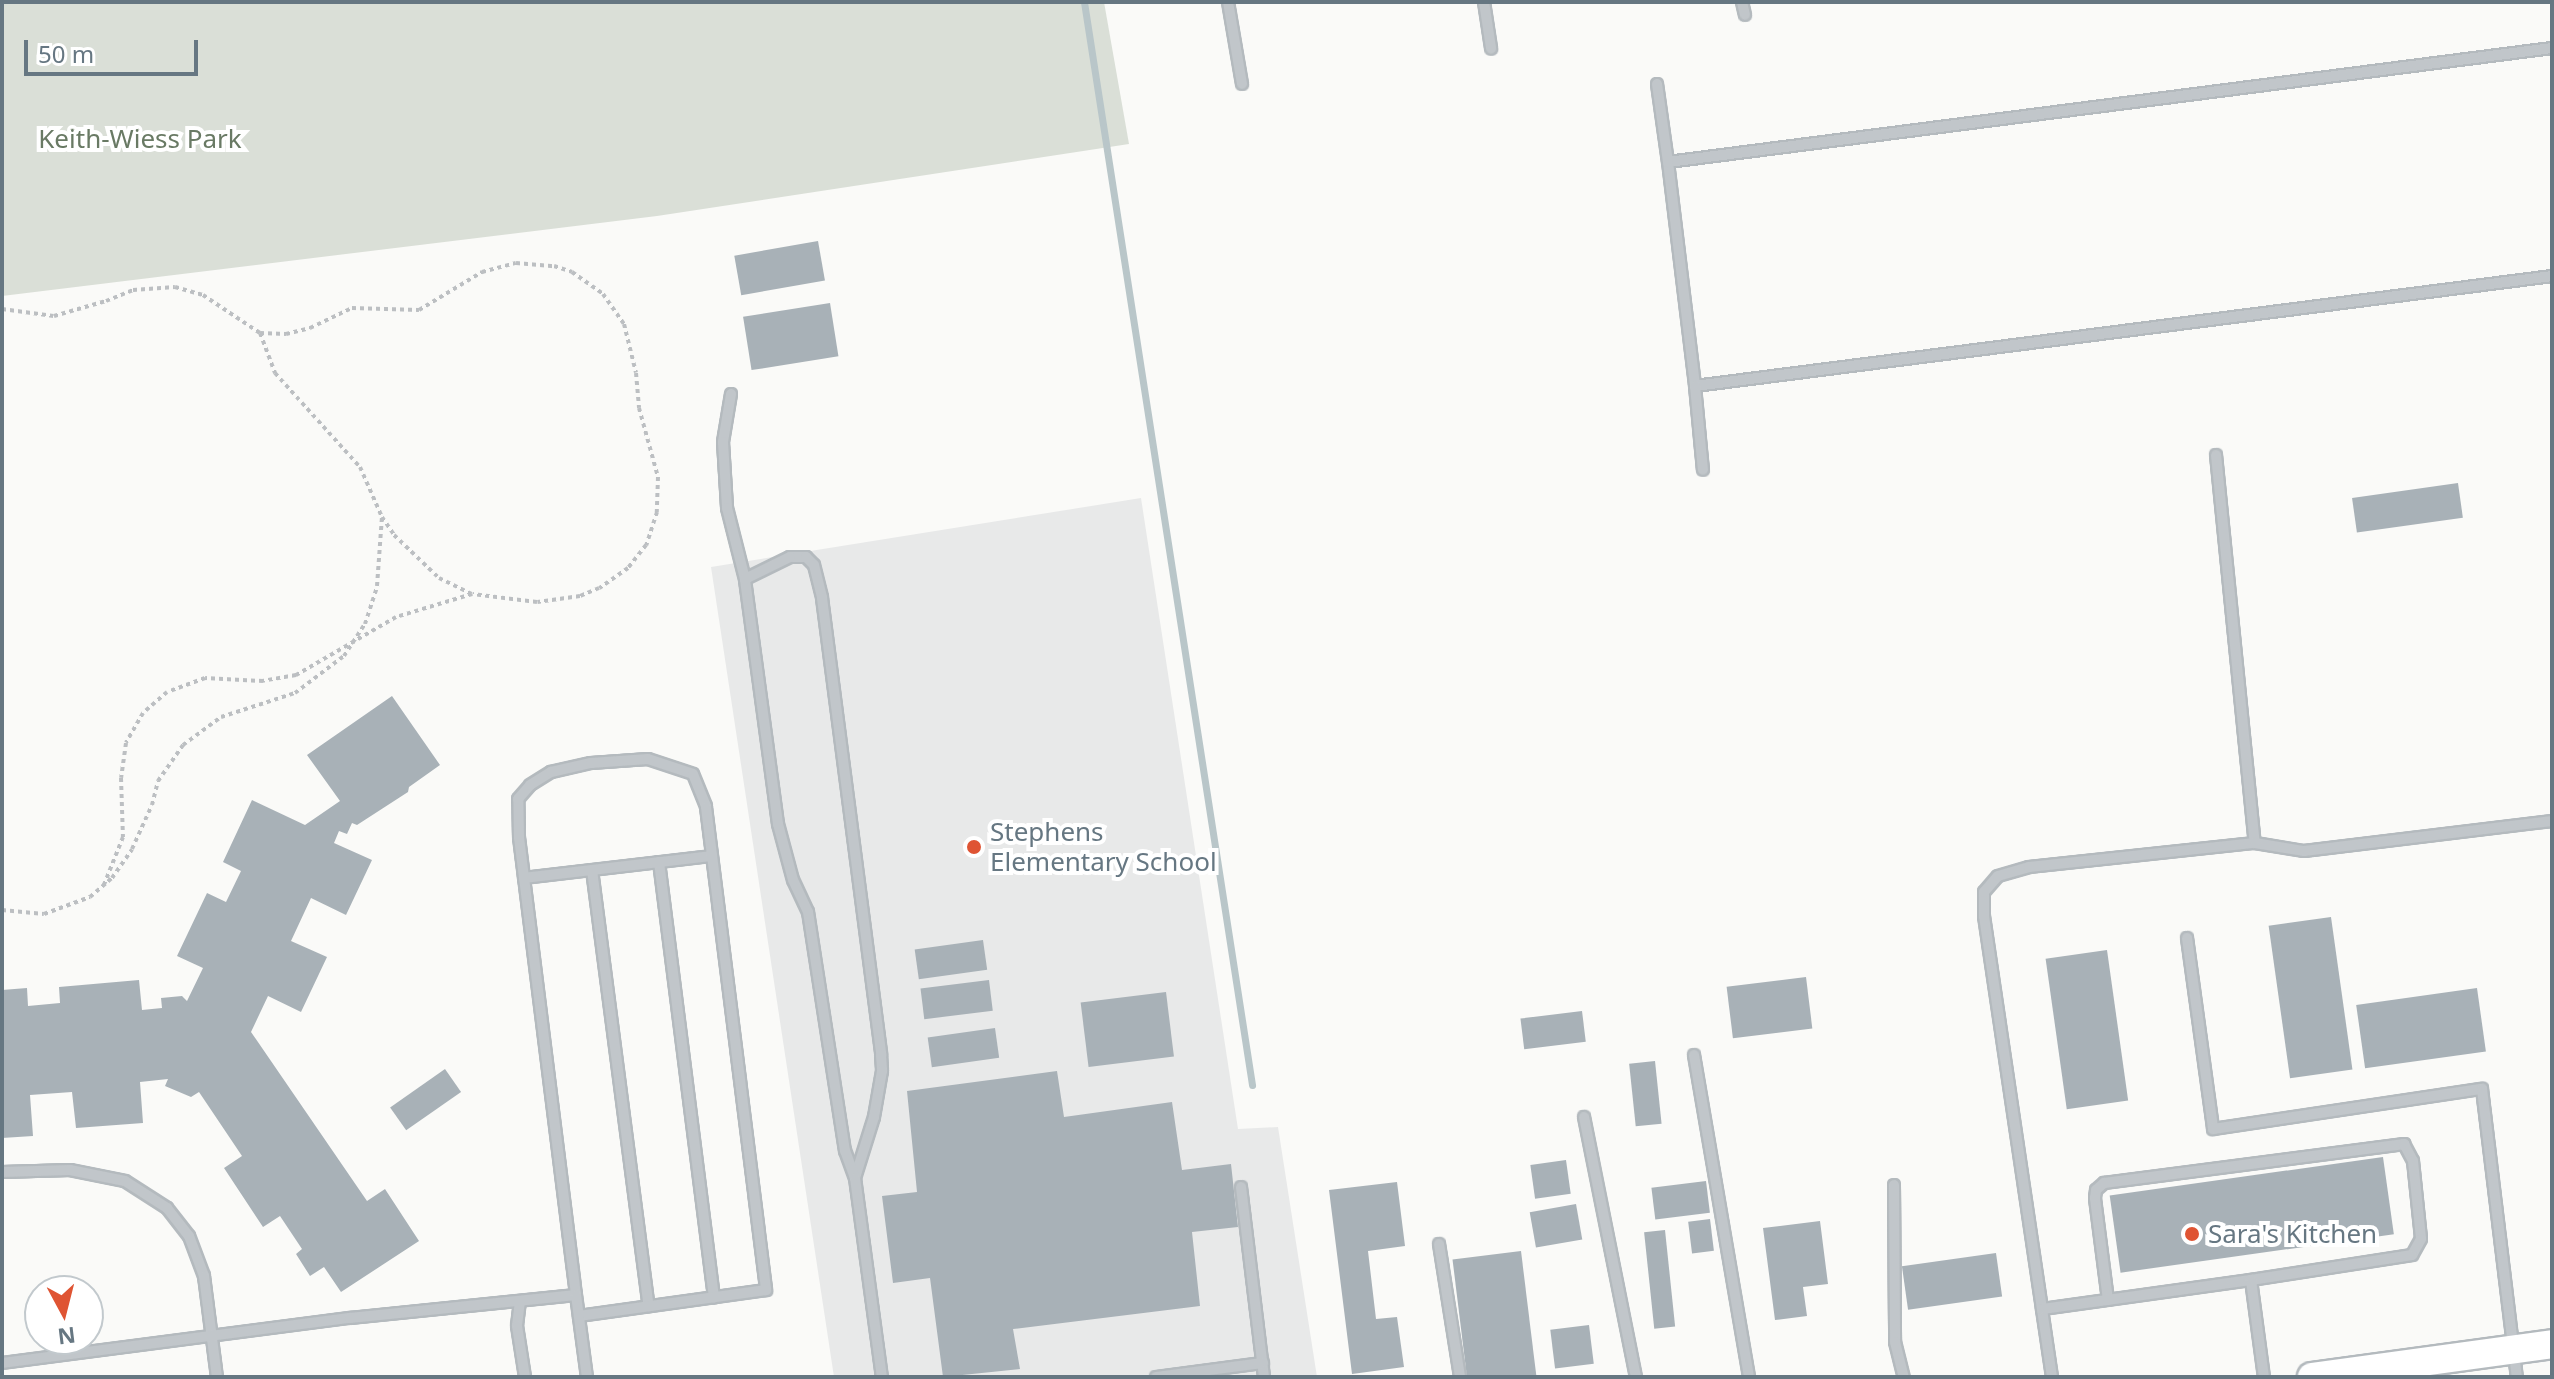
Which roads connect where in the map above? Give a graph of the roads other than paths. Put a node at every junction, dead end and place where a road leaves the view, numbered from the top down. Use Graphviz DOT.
graph roads {
  1 [pos="1228,2"];
  2 [pos="1484,2"];
  3 [pos="1742,2"];
  4 [pos="1745,15"];
  5 [pos="1491,48"];
  6 [pos="2552,48"];
  7 [pos="1242,84"];
  8 [pos="1657,84"];
  9 [pos="1668,162"];
  10 [pos="2552,276"];
  11 [pos="1695,386"];
  12 [pos="731,394"];
  13 [pos="2216,455"];
  14 [pos="1703,470"];
  15 [pos="745,579"];
  16 [pos="2552,821"];
  17 [pos="2255,843"];
  18 [pos="712,856"];
  19 [pos="659,862"];
  20 [pos="592,870"];
  21 [pos="524,878"];
  22 [pos="2187,938"];
  23 [pos="1694,1055"];
  24 [pos="1584,1117"];
  25 [pos="2,1172"];
  26 [pos="855,1178"];
  27 [pos="1894,1185"];
  28 [pos="1241,1187"];
  29 [pos="1439,1244"];
  30 [pos="2251,1280"];
  31 [pos="576,1295"];
  32 [pos="714,1298"];
  33 [pos="2108,1300"];
  34 [pos="520,1301"];
  35 [pos="649,1306"];
  36 [pos="2042,1309"];
  37 [pos="579,1316"];
  38 [pos="211,1335"];
  39 [pos="2552,1344"];
  40 [pos="2,1363"];
  41 [pos="1263,1363"];
  42 [pos="2516,1363"];
  43 [pos="217,1377"];
  44 [pos="525,1377"];
  45 [pos="587,1377"];
  46 [pos="882,1377"];
  47 [pos="1156,1377"];
  48 [pos="1264,1377"];
  49 [pos="1460,1377"];
  50 [pos="1636,1377"];
  51 [pos="1749,1377"];
  52 [pos="1904,1377"];
  53 [pos="2052,1377"];
  54 [pos="2264,1377"];
  55 [pos="2312,1377"];
  1 -- 7 [label="lane"];
  2 -- 5 [label="lane"];
  3 -- 4 [label="lane"];
  6 -- 9 [label="lane"];
  8 -- 9 [label="lane"];
  9 -- 11 [label="lane"];
  10 -- 11 [label="lane"];
  11 -- 14 [label="lane"];
  12 -- 15 [label="lane"];
  13 -- 17 [label="lane"];
  15 -- 26 [label="lane"];
  15 -- 26 [label="lane"];
  16 -- 17 [label="lane"];
  17 -- 36 [label="lane"];
  18 -- 19 [label="lane"];
  18 -- 21 [label="lane"];
  18 -- 32 [label="lane"];
  19 -- 20 [label="lane"];
  19 -- 32 [label="lane"];
  20 -- 21 [label="lane"];
  20 -- 35 [label="lane"];
  21 -- 31 [label="lane"];
  22 -- 42 [label="lane"];
  23 -- 51 [label="lane"];
  24 -- 50 [label="lane"];
  25 -- 38 [label="lane"];
  26 -- 46 [label="lane"];
  27 -- 52 [label="lane"];
  28 -- 41 [label="lane"];
  29 -- 49 [label="lane"];
  30 -- 33 [label="lane"];
  30 -- 33 [label="lane"];
  30 -- 54 [label="lane"];
  31 -- 34 [label="lane"];
  31 -- 37 [label="lane"];
  32 -- 35 [label="lane"];
  33 -- 36 [label="lane"];
  34 -- 38 [label="lane"];
  34 -- 44 [label="lane"];
  35 -- 37 [label="lane"];
  36 -- 53 [label="lane"];
  37 -- 45 [label="lane"];
  38 -- 40 [label="lane"];
  38 -- 43 [label="lane"];
  39 -- 42 [label="main road"];
  41 -- 47 [label="lane"];
  41 -- 48 [label="lane"];
  42 -- 55 [label="main road"];
}
